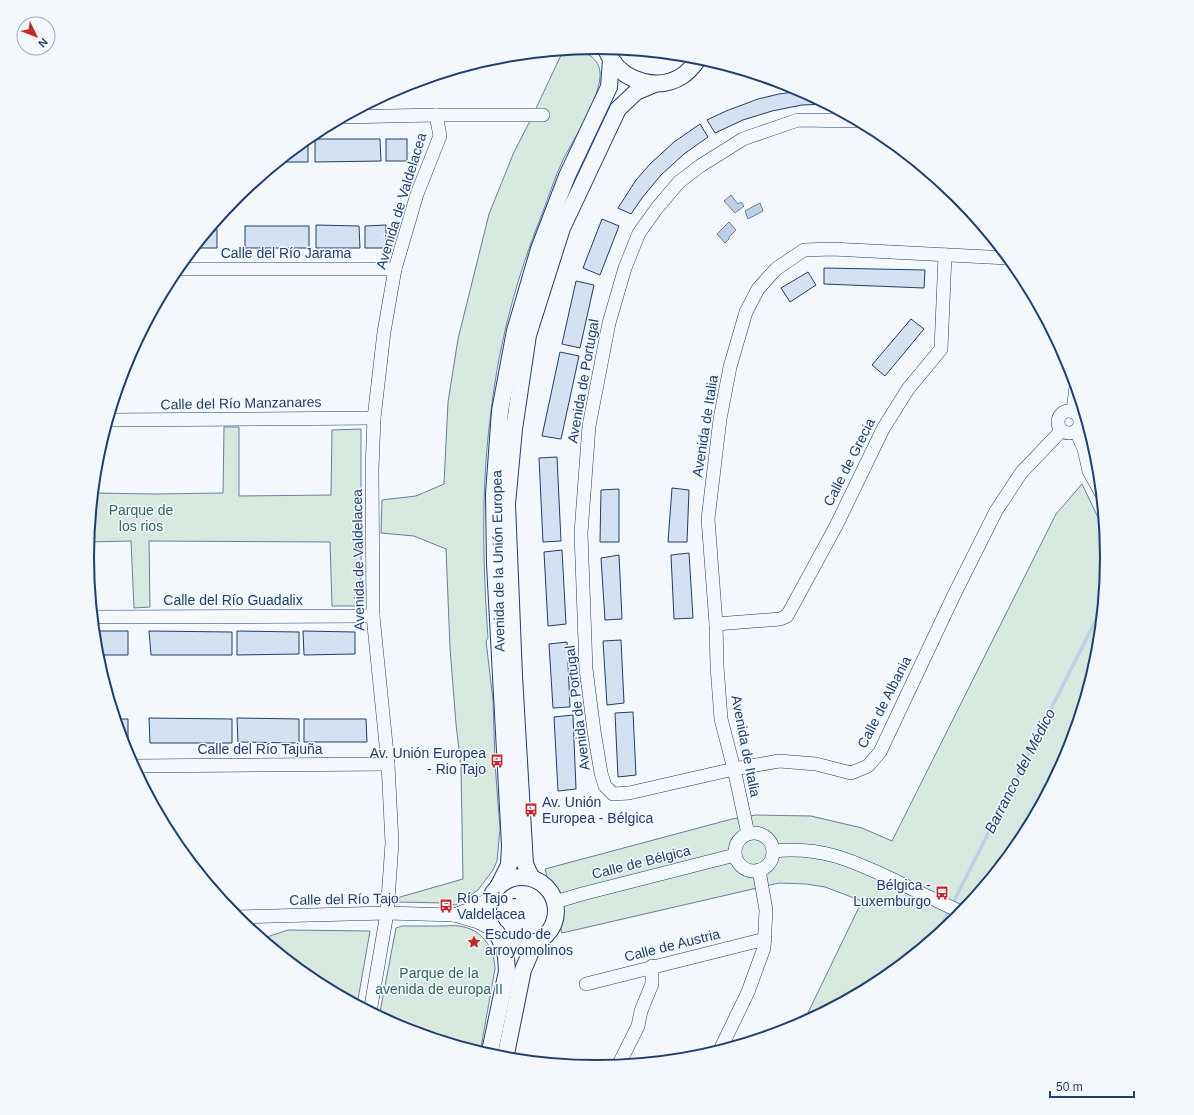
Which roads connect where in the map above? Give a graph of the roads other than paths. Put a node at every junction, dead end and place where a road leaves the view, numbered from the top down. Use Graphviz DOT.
graph roads {
  1 [pos="608,54"];
  2 [pos="695,64"];
  3 [pos="655,84"];
  4 [pos="436,115"];
  5 [pos="543,115"];
  6 [pos="353,117"];
  7 [pos="849,121"];
  8 [pos="946,255"];
  9 [pos="1001,258"];
  10 [pos="185,269"];
  11 [pos="395,269"];
  12 [pos="1074,397"];
  13 [pos="1072,412"];
  14 [pos="374,418"];
  15 [pos="113,420"];
  16 [pos="1061,431"];
  17 [pos="1076,431"];
  18 [pos="1094,481"];
  19 [pos="373,616"];
  20 [pos="97,617"];
  21 [pos="716,624"];
  22 [pos="388,764"];
  23 [pos="139,766"];
  24 [pos="734,769"];
  25 [pos="613,794"];
  26 [pos="748,834"];
  27 [pos="773,851"];
  28 [pos="735,855"];
  29 [pos="759,870"];
  30 [pos="531,877"];
  31 [pos="494,892"];
  32 [pos="556,902"];
  33 [pos="957,910"];
  34 [pos="387,913"];
  35 [pos="454,915"];
  36 [pos="243,916"];
  37 [pos="496,932"];
  38 [pos="765,939"];
  39 [pos="535,942"];
  40 [pos="652,966"];
  41 [pos="586,984"];
  42 [pos="371,1007"];
  43 [pos="722,1045"];
  44 [pos="490,1049"];
  45 [pos="506,1052"];
  46 [pos="621,1060"];
  1 -- 3 [label="main road"];
  1 -- 31 [label="main road, Avenida de la Unión Europea"];
  2 -- 3 [label="main road, Avenida de la Unión Europea"];
  3 -- 30 [label="main road, Avenida de la Unión Europea"];
  4 -- 5 [label="street"];
  4 -- 6 [label="street"];
  4 -- 11 [label="street, Avenida de Valdelacea"];
  7 -- 25 [label="street, Avenida de Portugal"];
  8 -- 9 [label="street, Avenida de Italia"];
  8 -- 21 [label="street, Calle de Grecia"];
  8 -- 21 [label="street, Avenida de Italia"];
  10 -- 11 [label="street, Calle del Río Jarama"];
  11 -- 14 [label="street, Avenida de Valdelacea"];
  12 -- 13 [label="street"];
  13 -- 16 [label="street"];
  13 -- 17 [label="street"];
  14 -- 15 [label="street, Calle del Río Manzanares"];
  14 -- 19 [label="street, Avenida de Valdelacea"];
  16 -- 17 [label="street"];
  16 -- 24 [label="street, Calle de Albania"];
  17 -- 18 [label="street"];
  19 -- 20 [label="street, Calle del Río Guadalix"];
  19 -- 22 [label="street, Avenida de Valdelacea"];
  21 -- 24 [label="street, Avenida de Italia"];
  22 -- 23 [label="street, Calle del Río Tajuña"];
  22 -- 34 [label="street, Avenida de Valdelacea"];
  24 -- 25 [label="street, Calle de Albania"];
  24 -- 26 [label="street, Avenida de Italia"];
  26 -- 27 [label="street"];
  26 -- 28 [label="street"];
  27 -- 29 [label="street"];
  27 -- 33 [label="street"];
  28 -- 29 [label="street"];
  28 -- 32 [label="street, Calle de Bélgica"];
  29 -- 38 [label="street"];
  30 -- 31 [label="main road"];
  30 -- 32 [label="main road"];
  31 -- 35 [label="street, Calle del Río Tajo"];
  31 -- 37 [label="main road"];
  32 -- 39 [label="main road"];
  34 -- 35 [label="street, Calle del Río Tajo"];
  34 -- 36 [label="street, Calle del Río Tajo"];
  34 -- 42 [label="street, Avenida de Valdelacea"];
  35 -- 37 [label="street, Calle del Río Tajo"];
  37 -- 39 [label="main road"];
  37 -- 44 [label="main road"];
  38 -- 40 [label="street, Calle de Austria"];
  38 -- 43 [label="street"];
  39 -- 45 [label="main road"];
  40 -- 41 [label="street, Calle de Austria"];
  40 -- 46 [label="street"];
}
